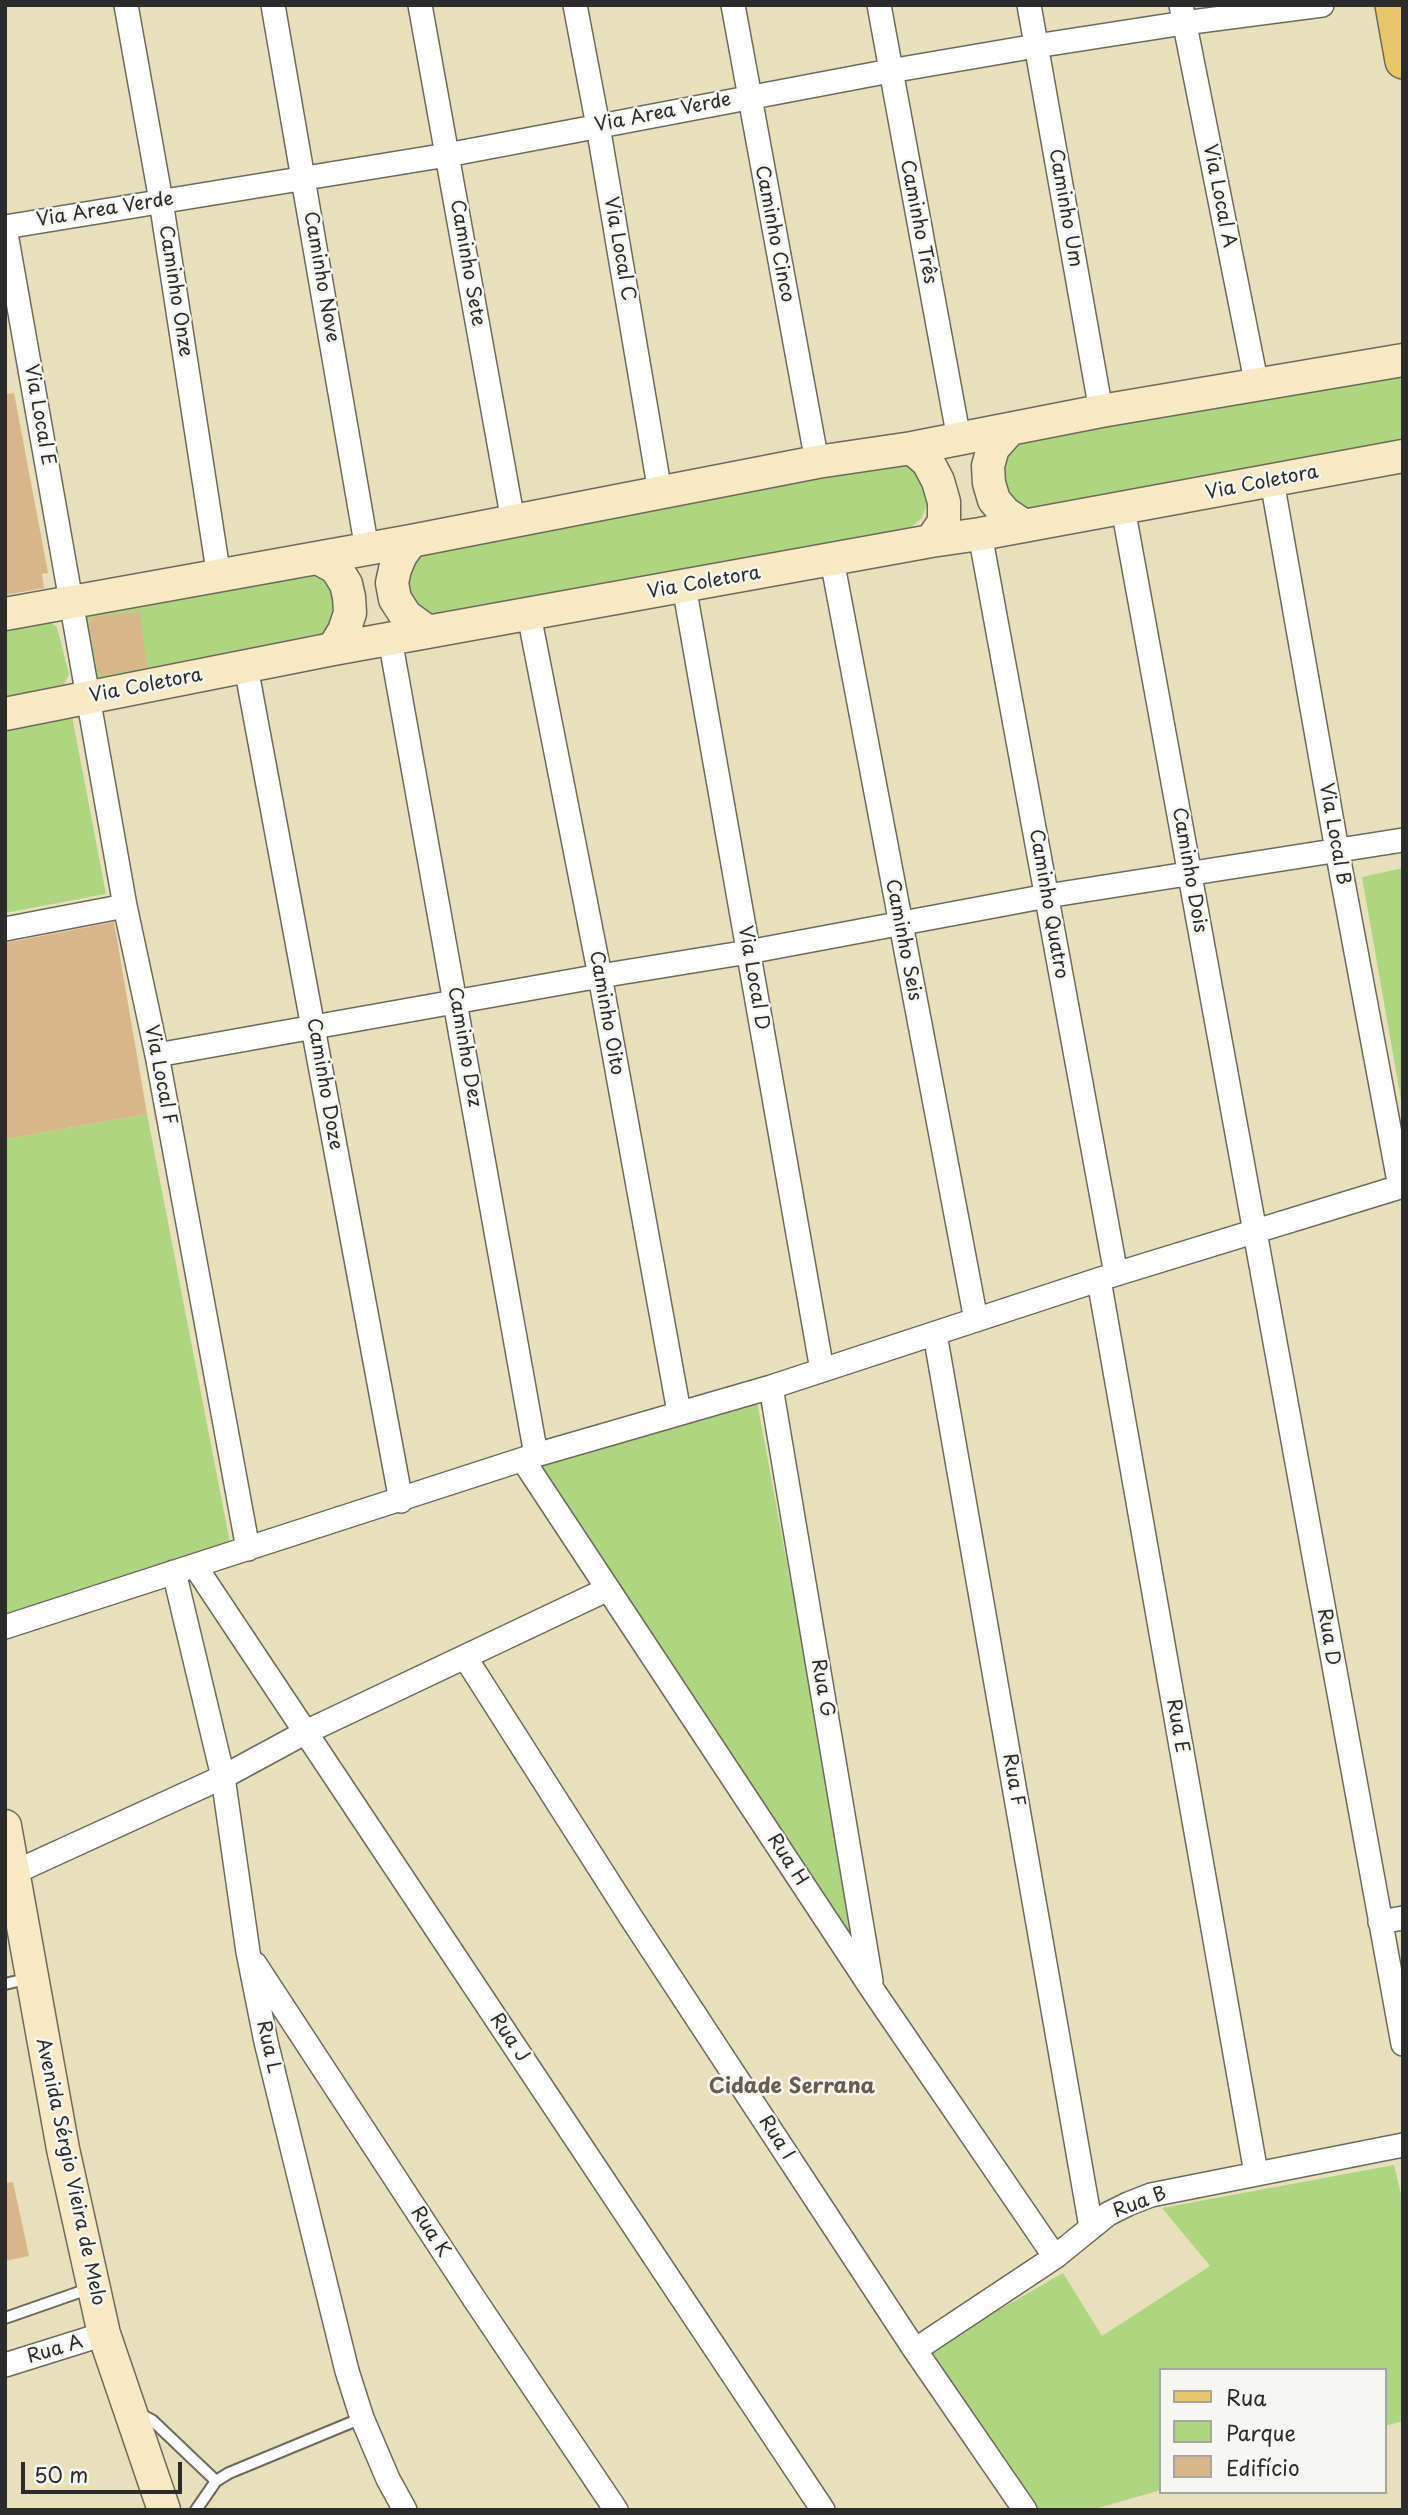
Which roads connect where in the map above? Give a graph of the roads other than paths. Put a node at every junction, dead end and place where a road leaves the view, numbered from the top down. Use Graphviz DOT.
graph roads {
  1 [pos="126,5"];
  2 [pos="273,5"];
  3 [pos="420,5"];
  4 [pos="575,5"];
  5 [pos="733,5"];
  6 [pos="879,5"];
  7 [pos="1029,5"];
  8 [pos="1322,5"];
  9 [pos="1393,5"];
  10 [pos="1183,14"];
  11 [pos="1036,46"];
  12 [pos="1403,61"];
  13 [pos="890,71"];
  14 [pos="749,97"];
  15 [pos="598,126"];
  16 [pos="447,155"];
  17 [pos="304,177"];
  18 [pos="161,201"];
  19 [pos="5,228"];
  20 [pos="1403,360"];
  21 [pos="1257,386"];
  22 [pos="1101,411"];
  23 [pos="1009,430"];
  24 [pos="959,439"];
  25 [pos="912,448"];
  26 [pos="1403,456"];
  27 [pos="817,462"];
  28 [pos="1272,481"];
  29 [pos="660,492"];
  30 [pos="1123,508"];
  31 [pos="513,521"];
  32 [pos="1024,526"];
  33 [pos="980,534"];
  34 [pos="411,541"];
  35 [pos="931,541"];
  36 [pos="367,549"];
  37 [pos="318,558"];
  38 [pos="832,559"];
  39 [pos="219,577"];
  40 [pos="684,586"];
  41 [pos="72,601"];
  42 [pos="5,614"];
  43 [pos="530,615"];
  44 [pos="428,632"];
  45 [pos="390,639"];
  46 [pos="333,649"];
  47 [pos="246,667"];
  48 [pos="88,698"];
  49 [pos="5,714"];
  50 [pos="1403,840"];
  51 [pos="1337,850"];
  52 [pos="1190,875"];
  53 [pos="1047,896"];
  54 [pos="125,906"];
  55 [pos="899,924"];
  56 [pos="5,929"];
  57 [pos="748,951"];
  58 [pos="600,975"];
  59 [pos="456,1003"];
  60 [pos="313,1028"];
  61 [pos="157,1055"];
  62 [pos="1401,1186"];
  63 [pos="1255,1231"];
  64 [pos="1107,1277"];
  65 [pos="976,1320"];
  66 [pos="935,1334"];
  67 [pos="822,1370"];
  68 [pos="771,1387"];
  69 [pos="679,1412"];
  70 [pos="529,1457"];
  71 [pos="401,1501"];
  72 [pos="248,1549"];
  73 [pos="185,1569"];
  74 [pos="608,1589"];
  75 [pos="5,1627"];
  76 [pos="465,1657"];
  77 [pos="306,1732"];
  78 [pos="223,1777"];
  79 [pos="5,1826"];
  80 [pos="13,1873"];
  81 [pos="1392,1920"];
  82 [pos="248,1952"];
  83 [pos="19,1981"];
  84 [pos="872,1989"];
  85 [pos="1403,2043"];
  86 [pos="1403,2145"];
  87 [pos="1256,2173"];
  88 [pos="1091,2227"];
  89 [pos="1055,2257"];
  90 [pos="94,2287"];
  91 [pos="5,2318"];
  92 [pos="104,2334"];
  93 [pos="915,2350"];
  94 [pos="5,2365"];
  95 [pos="129,2407"];
  96 [pos="362,2418"];
  97 [pos="216,2481"];
  98 [pos="164,2510"];
  99 [pos="195,2510"];
  100 [pos="405,2510"];
  101 [pos="616,2510"];
  102 [pos="823,2510"];
  103 [pos="1025,2510"];
  1 -- 18 [label="street, Caminho Onze"];
  2 -- 17 [label="street, Caminho Nove"];
  3 -- 16 [label="street, Caminho Sete"];
  4 -- 15 [label="street, Via Local C"];
  5 -- 14 [label="street, Caminho Cinco"];
  6 -- 13 [label="street, Caminho Três"];
  7 -- 11 [label="street, Caminho Um"];
  8 -- 10 [label="street, Via Area Verde"];
  9 -- 12 [label="main road"];
  10 -- 11 [label="street, Via Area Verde"];
  10 -- 21 [label="street, Via Local A"];
  11 -- 13 [label="street, Via Area Verde"];
  11 -- 22 [label="street, Caminho Um"];
  13 -- 14 [label="street, Via Area Verde"];
  13 -- 24 [label="street, Caminho Três"];
  14 -- 15 [label="street, Via Area Verde"];
  14 -- 27 [label="street, Caminho Cinco"];
  15 -- 16 [label="street, Via Area Verde"];
  15 -- 29 [label="street, Via Local C"];
  16 -- 17 [label="street, Via Area Verde"];
  16 -- 31 [label="street, Caminho Sete"];
  17 -- 18 [label="street, Via Area Verde"];
  17 -- 36 [label="street, Caminho Nove"];
  18 -- 19 [label="street, Via Area Verde"];
  18 -- 39 [label="street, Caminho Onze"];
  19 -- 41 [label="street, Via Local E"];
  20 -- 21 [label="street"];
  21 -- 22 [label="street"];
  22 -- 23 [label="street"];
  23 -- 24 [label="street"];
  23 -- 32 [label="street"];
  24 -- 25 [label="street"];
  25 -- 27 [label="street"];
  25 -- 35 [label="street"];
  26 -- 28 [label="street, Via Coletora"];
  27 -- 29 [label="street"];
  28 -- 30 [label="street, Via Coletora"];
  28 -- 51 [label="street, Via Local B"];
  29 -- 31 [label="street"];
  30 -- 32 [label="street, Via Coletora"];
  30 -- 52 [label="street, Caminho Dois"];
  31 -- 34 [label="street"];
  32 -- 33 [label="street, Via Coletora"];
  33 -- 35 [label="street, Via Coletora"];
  33 -- 53 [label="street, Caminho Quatro"];
  34 -- 36 [label="street"];
  34 -- 44 [label="street"];
  35 -- 38 [label="street, Via Coletora"];
  36 -- 37 [label="street"];
  37 -- 39 [label="street"];
  37 -- 46 [label="street"];
  38 -- 40 [label="street, Via Coletora"];
  38 -- 55 [label="street, Caminho Seis"];
  39 -- 41 [label="street"];
  40 -- 43 [label="street, Via Coletora"];
  40 -- 57 [label="street, Via Local D"];
  41 -- 42 [label="street"];
  41 -- 48 [label="street, Via Local F"];
  43 -- 44 [label="street, Via Coletora"];
  43 -- 58 [label="street, Caminho Oito"];
  44 -- 45 [label="street, Via Coletora"];
  45 -- 46 [label="street, Via Coletora"];
  45 -- 59 [label="street, Caminho Dez"];
  46 -- 47 [label="street, Via Coletora"];
  47 -- 48 [label="street, Via Coletora"];
  47 -- 60 [label="street, Caminho Doze"];
  48 -- 49 [label="street, Via Coletora"];
  48 -- 54 [label="street, Via Local F"];
  50 -- 51 [label="street"];
  51 -- 52 [label="street"];
  51 -- 62 [label="street, Via Local B"];
  52 -- 53 [label="street"];
  52 -- 63 [label="street, Caminho Dois"];
  53 -- 55 [label="street"];
  53 -- 64 [label="street, Caminho Quatro"];
  54 -- 56 [label="street"];
  54 -- 61 [label="street, Via Local F"];
  55 -- 57 [label="street"];
  55 -- 65 [label="street, Caminho Seis"];
  57 -- 58 [label="street"];
  57 -- 67 [label="street, Via Local D"];
  58 -- 59 [label="street"];
  58 -- 69 [label="street, Caminho Oito"];
  59 -- 60 [label="street"];
  59 -- 70 [label="street, Caminho Dez"];
  60 -- 61 [label="street"];
  60 -- 71 [label="street, Caminho Doze"];
  61 -- 72 [label="street, Via Local F"];
  62 -- 63 [label="street"];
  63 -- 64 [label="street"];
  63 -- 81 [label="street, Rua D"];
  64 -- 65 [label="street"];
  64 -- 87 [label="street, Rua E"];
  65 -- 66 [label="street"];
  66 -- 67 [label="street"];
  66 -- 88 [label="street, Rua F"];
  67 -- 68 [label="street"];
  68 -- 69 [label="street"];
  68 -- 84 [label="street, Rua G"];
  69 -- 70 [label="street"];
  70 -- 71 [label="street"];
  70 -- 74 [label="street, Rua H"];
  71 -- 72 [label="street"];
  72 -- 73 [label="street"];
  73 -- 75 [label="street"];
  73 -- 77 [label="street, Rua J"];
  73 -- 78 [label="street, Rua L"];
  74 -- 76 [label="street"];
  74 -- 84 [label="street, Rua H"];
  76 -- 77 [label="street"];
  76 -- 93 [label="street, Rua I"];
  77 -- 78 [label="street"];
  77 -- 102 [label="street, Rua J"];
  78 -- 80 [label="street"];
  78 -- 82 [label="street, Rua L"];
  79 -- 80 [label="street, Avenida Sérgio Vieira de Melo"];
  80 -- 83 [label="street, Avenida Sérgio Vieira de Melo"];
  81 -- 85 [label="street, Rua D"];
  82 -- 96 [label="street, Rua L"];
  82 -- 101 [label="street, Rua K"];
  83 -- 90 [label="street, Avenida Sérgio Vieira de Melo"];
  84 -- 89 [label="street, Rua H"];
  86 -- 87 [label="street, Rua B"];
  87 -- 88 [label="street, Rua B"];
  88 -- 89 [label="street, Rua B"];
  89 -- 93 [label="street, Rua B"];
  90 -- 91 [label="lane"];
  90 -- 92 [label="street, Avenida Sérgio Vieira de Melo"];
  92 -- 94 [label="street, Rua A"];
  92 -- 95 [label="street, Avenida Sérgio Vieira de Melo"];
  93 -- 103 [label="street, Rua I"];
  95 -- 97 [label="lane"];
  95 -- 98 [label="street, Avenida Sérgio Vieira de Melo"];
  96 -- 97 [label="lane"];
  96 -- 100 [label="street, Rua L"];
  97 -- 99 [label="lane"];
}
